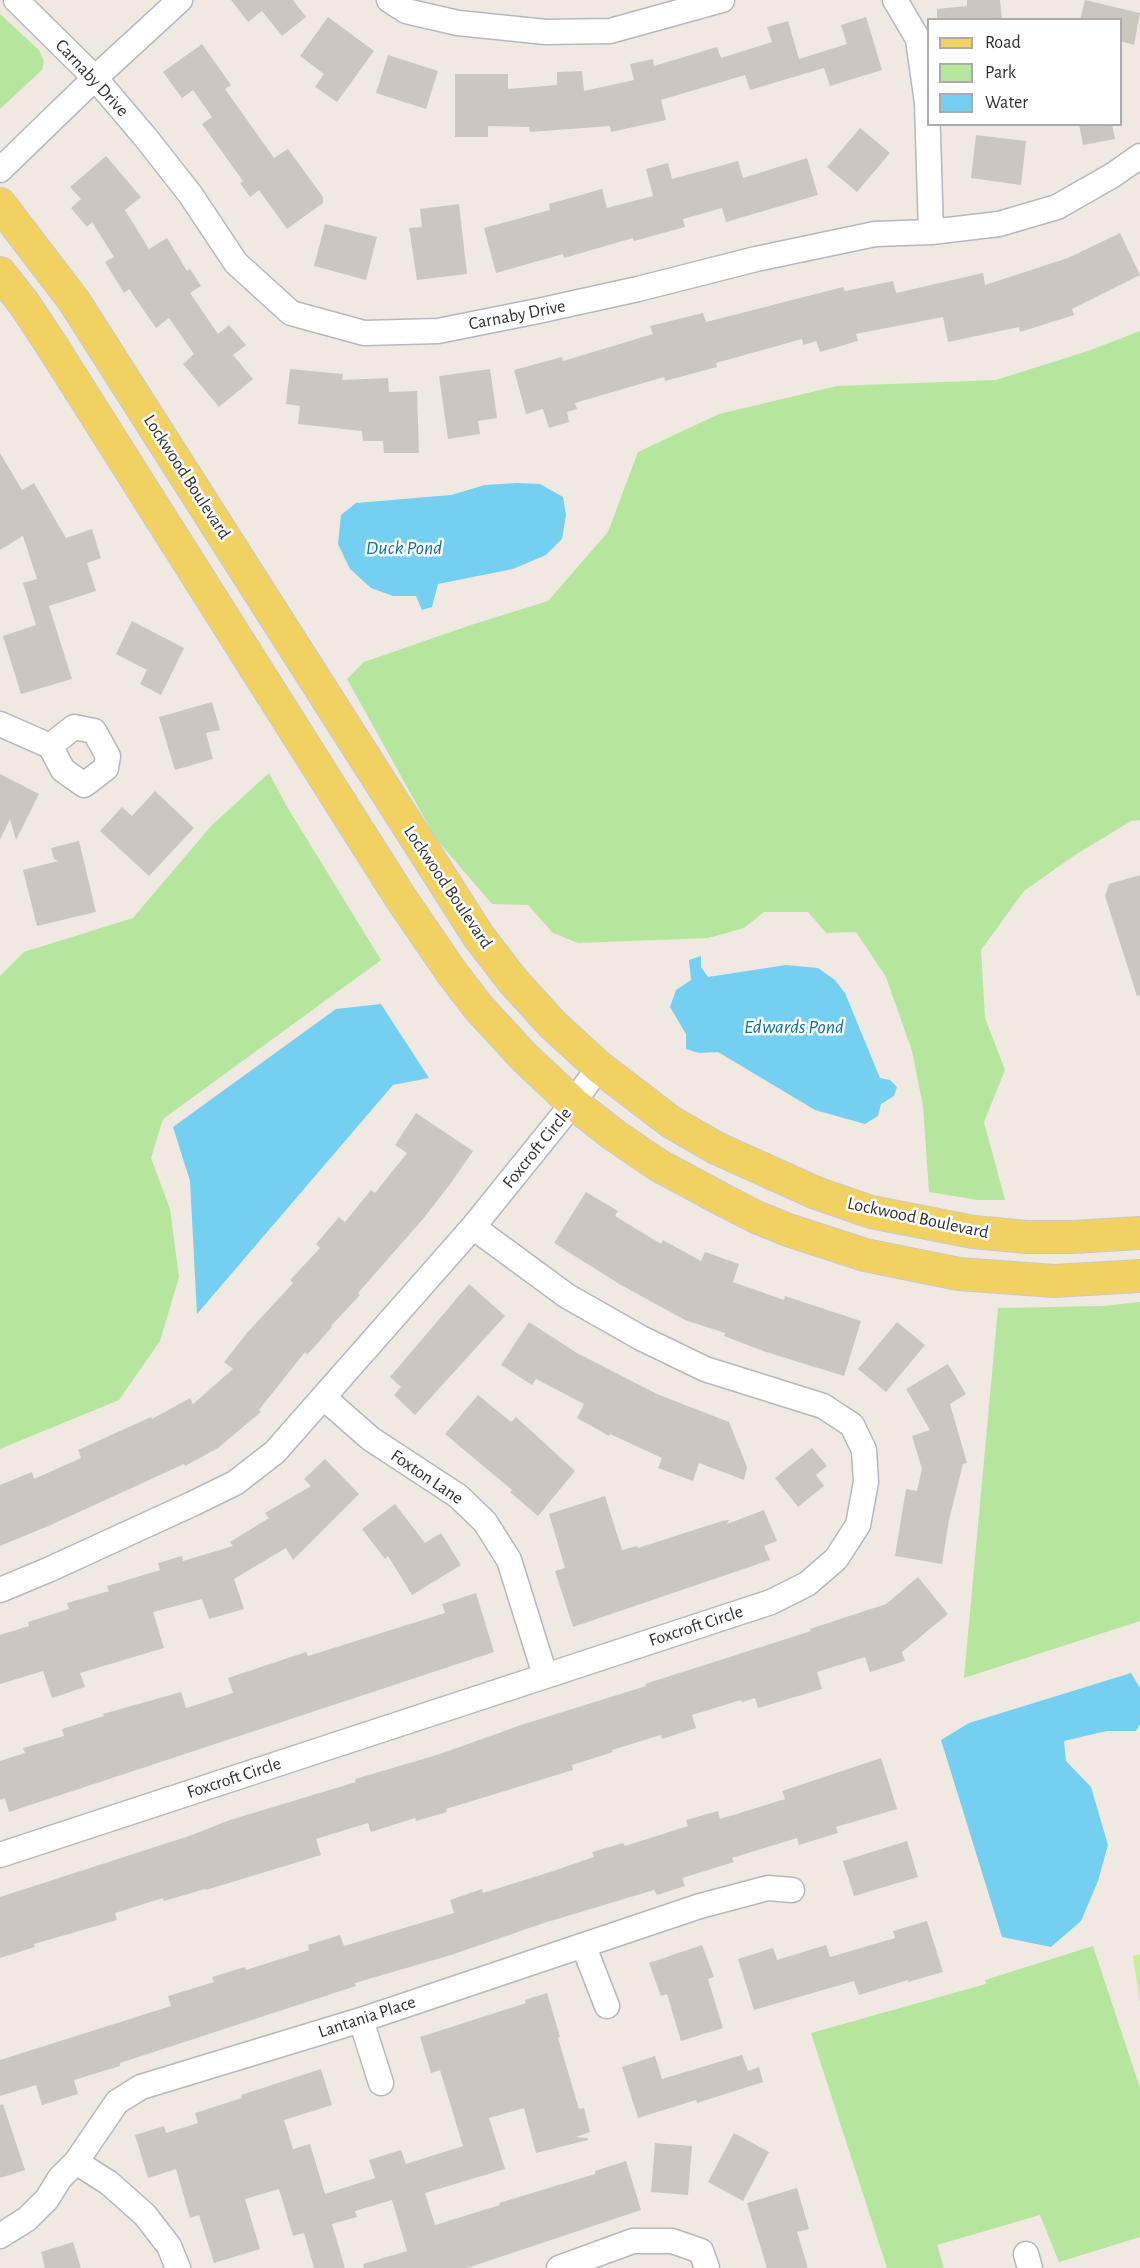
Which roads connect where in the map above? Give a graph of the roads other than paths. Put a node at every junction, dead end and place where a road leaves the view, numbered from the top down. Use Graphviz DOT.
graph roads {
  1 [pos="16,0"];
  2 [pos="180,0"];
  3 [pos="389,0"];
  4 [pos="722,0"];
  5 [pos="895,0"];
  6 [pos="95,78"];
  7 [pos="927,104"];
  8 [pos="928,126"];
  9 [pos="1140,156"];
  10 [pos="0,170"];
  11 [pos="0,204"];
  12 [pos="930,232"];
  13 [pos="0,273"];
  14 [pos="0,724"];
  15 [pos="50,746"];
  16 [pos="599,1067"];
  17 [pos="573,1102"];
  18 [pos="473,1227"];
  19 [pos="1129,1234"];
  20 [pos="1130,1277"];
  21 [pos="323,1397"];
  22 [pos="0,1590"];
  23 [pos="545,1675"];
  24 [pos="0,1855"];
  25 [pos="792,1890"];
  26 [pos="584,1947"];
  27 [pos="607,2006"];
  28 [pos="361,2020"];
  29 [pos="381,2083"];
  30 [pos="76,2162"];
  31 [pos="0,2236"];
  32 [pos="178,2268"];
  33 [pos="560,2268"];
  34 [pos="707,2268"];
  1 -- 6 [label="street, Carnaby Drive"];
  2 -- 6 [label="street"];
  3 -- 4 [label="street"];
  5 -- 7 [label="street"];
  6 -- 10 [label="street"];
  6 -- 12 [label="street, Carnaby Drive"];
  8 -- 12 [label="street"];
  9 -- 12 [label="street, Carnaby Drive"];
  11 -- 16 [label="main road, Lockwood Boulevard"];
  13 -- 17 [label="main road"];
  14 -- 15 [label="street"];
  16 -- 17 [label="street, Foxcroft Circle"];
  16 -- 19 [label="main road, Lockwood Boulevard"];
  17 -- 18 [label="street, Foxcroft Circle"];
  17 -- 20 [label="main road"];
  18 -- 21 [label="street, Foxcroft Circle"];
  18 -- 23 [label="street, Foxcroft Circle"];
  19 -- 20 [label="main road"];
  21 -- 22 [label="street, Foxcroft Circle"];
  21 -- 23 [label="street, Foxton Lane"];
  23 -- 24 [label="street, Foxcroft Circle"];
  25 -- 26 [label="street, Lantania Place"];
  26 -- 27 [label="street"];
  26 -- 28 [label="street, Lantania Place"];
  28 -- 29 [label="street"];
  28 -- 30 [label="street, Lantania Place"];
  30 -- 31 [label="street, Lantania Place"];
  30 -- 32 [label="street"];
  33 -- 34 [label="street"];
}
